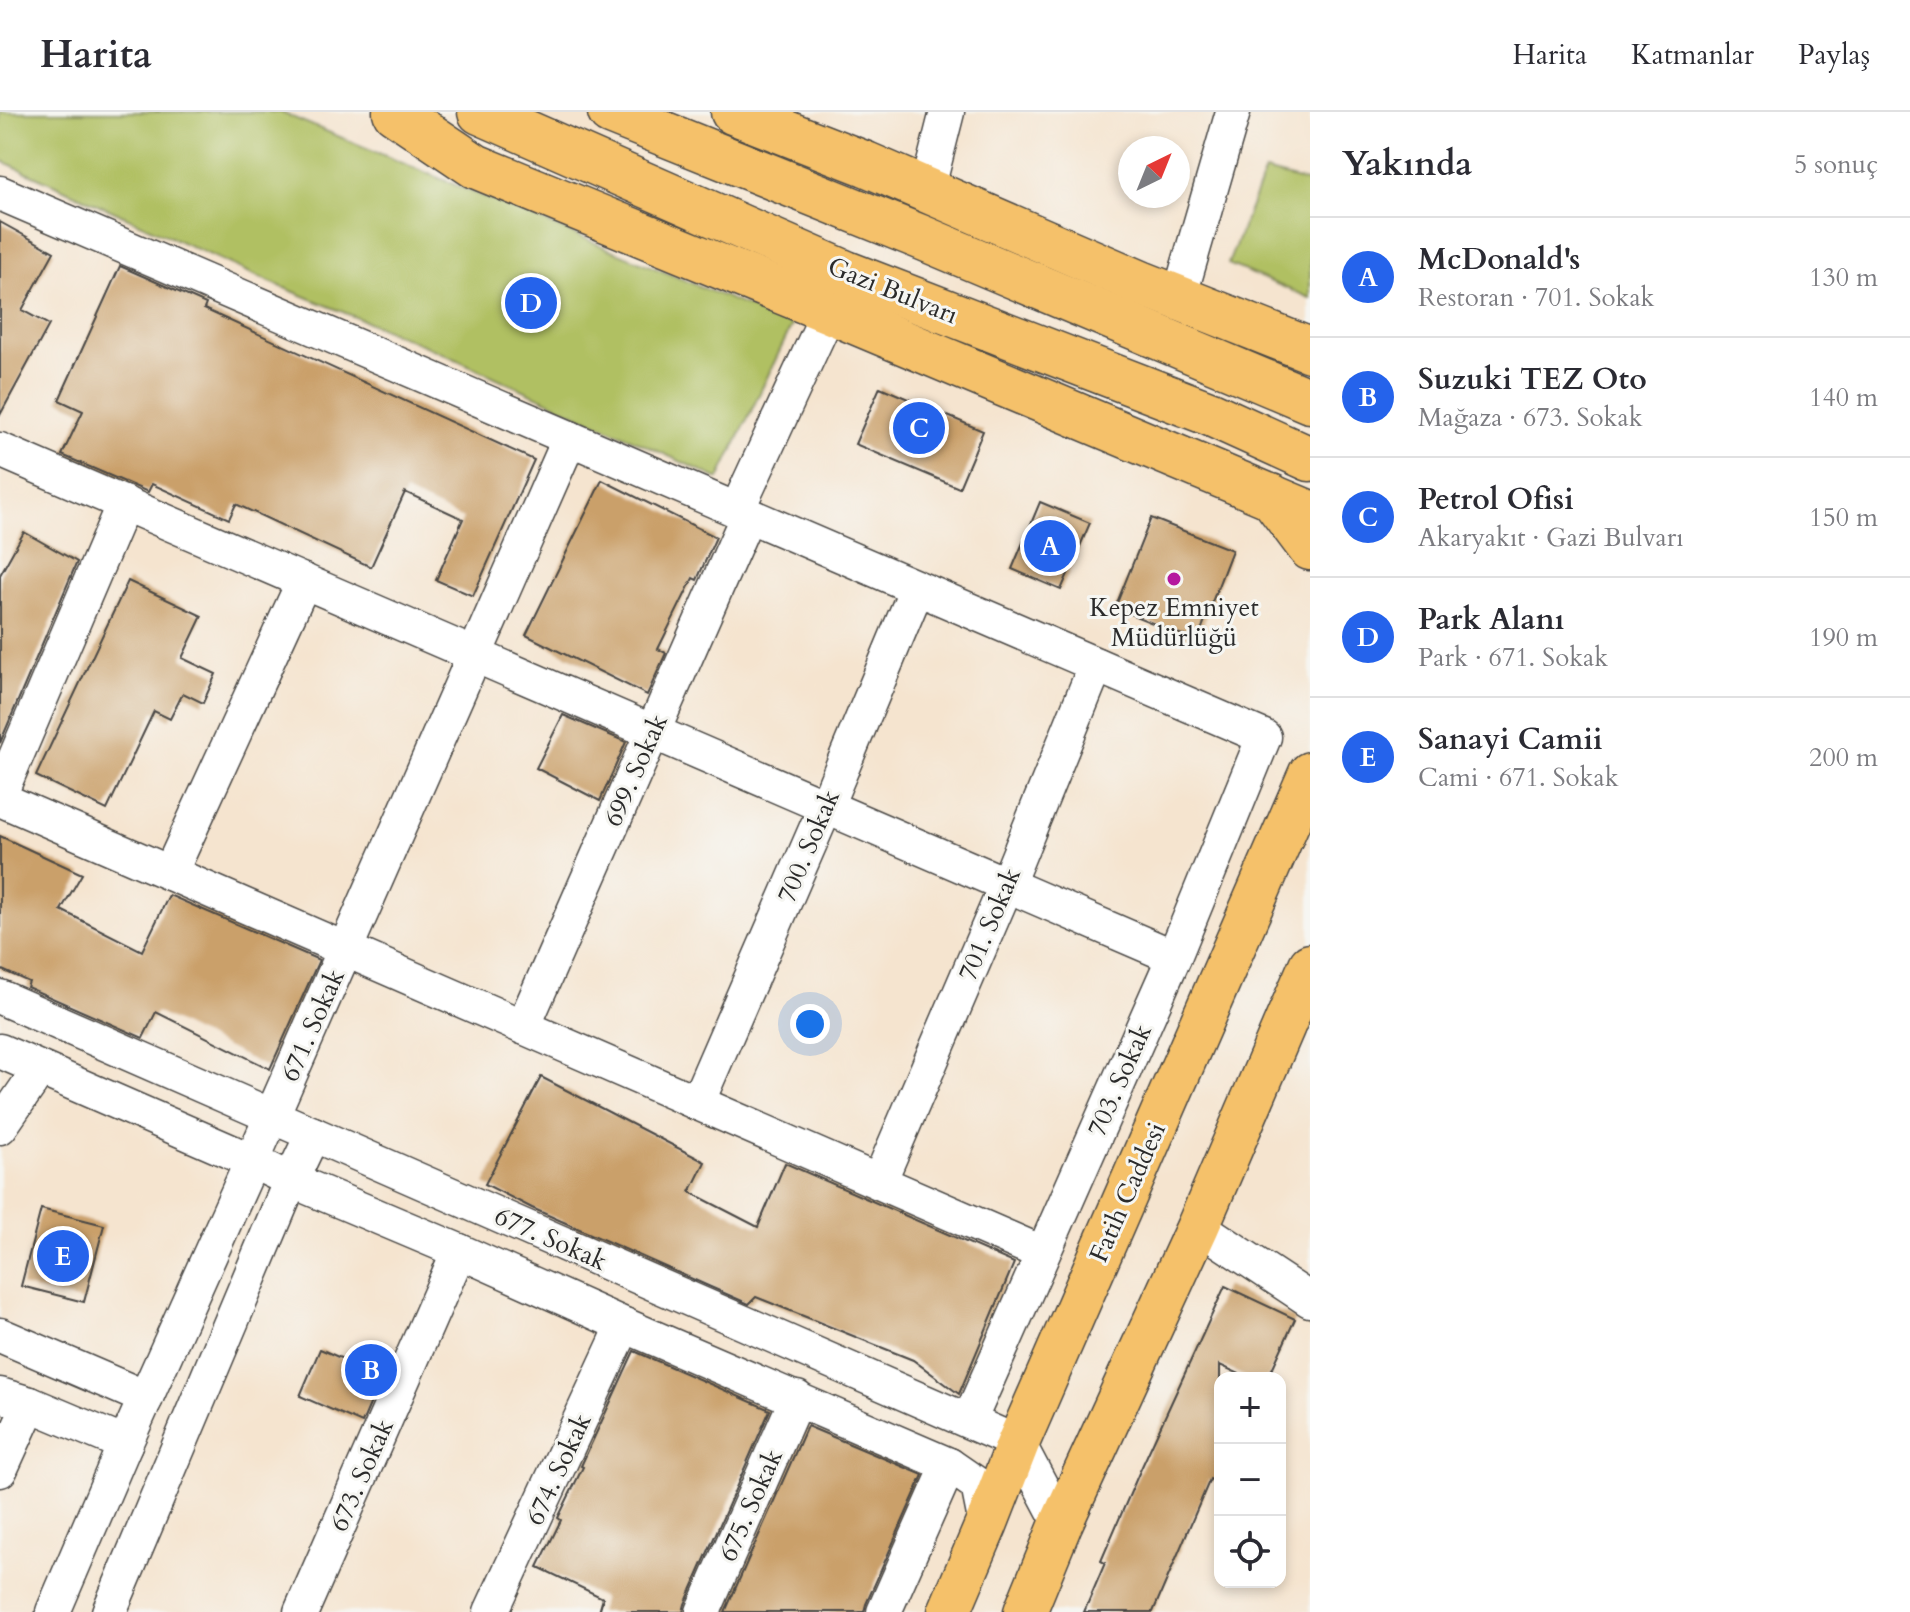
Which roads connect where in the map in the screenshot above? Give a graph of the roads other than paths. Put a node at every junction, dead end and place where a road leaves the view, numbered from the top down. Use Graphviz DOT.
graph roads {
  1 [pos="395,112"];
  2 [pos="480,112"];
  3 [pos="610,112"];
  4 [pos="733,112"];
  5 [pos="947,112"];
  6 [pos="1233,112"];
  7 [pos="927,191"];
  8 [pos="0,193"];
  9 [pos="1179,298"];
  10 [pos="829,311"];
  11 [pos="1310,350"];
  12 [pos="1310,401"];
  13 [pos="570,438"];
  14 [pos="0,450"];
  15 [pos="1310,459"];
  16 [pos="124,503"];
  17 [pos="1290,505"];
  18 [pos="742,512"];
  19 [pos="1310,548"];
  20 [pos="304,581"];
  21 [pos="917,588"];
  22 [pos="474,654"];
  23 [pos="1096,665"];
  24 [pos="652,731"];
  25 [pos="1310,773"];
  26 [pos="0,796"];
  27 [pos="826,806"];
  28 [pos="170,873"];
  29 [pos="1007,884"];
  30 [pos="345,950"];
  31 [pos="1174,957"];
  32 [pos="1310,965"];
  33 [pos="0,997"];
  34 [pos="523,1027"];
  35 [pos="0,1051"];
  36 [pos="40,1069"];
  37 [pos="697,1103"];
  38 [pos="272,1116"];
  39 [pos="0,1127"];
  40 [pos="313,1134"];
  41 [pos="252,1161"];
  42 [pos="291,1180"];
  43 [pos="879,1182"];
  44 [pos="1198,1226"];
  45 [pos="459,1251"];
  46 [pos="1042,1253"];
  47 [pos="1310,1300"];
  48 [pos="624,1325"];
  49 [pos="0,1335"];
  50 [pos="146,1398"];
  51 [pos="797,1398"];
  52 [pos="15,1399"];
  53 [pos="969,1421"];
  54 [pos="1018,1443"];
  55 [pos="125,1444"];
  56 [pos="949,1465"];
  57 [pos="0,1470"];
  58 [pos="1061,1524"];
  59 [pos="986,1525"];
  60 [pos="53,1612"];
  61 [pos="109,1612"];
  62 [pos="301,1612"];
  63 [pos="491,1612"];
  64 [pos="703,1612"];
  65 [pos="884,1612"];
  66 [pos="949,1612"];
  67 [pos="1025,1612"];
  1 -- 10 [label="highway"];
  2 -- 15 [label="highway, Gazi Bulvarı"];
  3 -- 12 [label="highway"];
  4 -- 7 [label="highway"];
  5 -- 7 [label="street"];
  6 -- 9 [label="street"];
  7 -- 9 [label="highway"];
  8 -- 13 [label="street"];
  9 -- 11 [label="highway"];
  10 -- 17 [label="highway"];
  10 -- 18 [label="street, 699. Sokak"];
  13 -- 18 [label="street"];
  13 -- 22 [label="street, 671. Sokak"];
  14 -- 16 [label="street"];
  16 -- 20 [label="street"];
  16 -- 26 [label="street"];
  17 -- 19 [label="highway"];
  18 -- 21 [label="street"];
  18 -- 24 [label="street, 699. Sokak"];
  20 -- 22 [label="street"];
  20 -- 28 [label="street"];
  21 -- 23 [label="street"];
  21 -- 27 [label="street, 700. Sokak"];
  22 -- 24 [label="street"];
  22 -- 30 [label="street, 671. Sokak"];
  23 -- 29 [label="street, 701. Sokak"];
  23 -- 31 [label="street, 703. Sokak"];
  24 -- 27 [label="street"];
  24 -- 34 [label="street, 699. Sokak"];
  25 -- 54 [label="main road, Fatih Caddesi"];
  26 -- 28 [label="street"];
  27 -- 29 [label="street"];
  27 -- 37 [label="street, 700. Sokak"];
  28 -- 30 [label="street"];
  29 -- 31 [label="street"];
  29 -- 43 [label="street, 701. Sokak"];
  30 -- 34 [label="street"];
  30 -- 38 [label="street, 671. Sokak"];
  31 -- 46 [label="street, 703. Sokak"];
  32 -- 44 [label="main road"];
  33 -- 38 [label="street, 677. Sokak"];
  34 -- 37 [label="street"];
  35 -- 36 [label="street, 677. Sokak"];
  36 -- 39 [label="street"];
  36 -- 41 [label="street, 677. Sokak"];
  37 -- 43 [label="street"];
  38 -- 40 [label="street, 677. Sokak"];
  38 -- 41 [label="street, 671. Sokak"];
  40 -- 42 [label="street"];
  40 -- 53 [label="street, 677. Sokak"];
  41 -- 42 [label="street, 677. Sokak"];
  41 -- 50 [label="street, 671. Sokak"];
  42 -- 45 [label="street, 677. Sokak"];
  42 -- 61 [label="street"];
  43 -- 46 [label="street"];
  44 -- 47 [label="street"];
  44 -- 58 [label="main road"];
  45 -- 48 [label="street, 677. Sokak"];
  45 -- 62 [label="street, 673. Sokak"];
  46 -- 53 [label="street, 703. Sokak"];
  48 -- 51 [label="street, 677. Sokak"];
  48 -- 63 [label="street, 674. Sokak"];
  49 -- 50 [label="street"];
  50 -- 55 [label="street, 671. Sokak"];
  51 -- 56 [label="street, 677. Sokak"];
  51 -- 64 [label="street, 675. Sokak"];
  52 -- 55 [label="street"];
  52 -- 57 [label="street"];
  53 -- 54 [label="street, 677. Sokak"];
  54 -- 58 [label="street"];
  54 -- 59 [label="main road, Fatih Caddesi"];
  55 -- 60 [label="street, 671. Sokak"];
  56 -- 59 [label="street, 677. Sokak"];
  56 -- 65 [label="street"];
  58 -- 67 [label="main road"];
  59 -- 66 [label="main road, Fatih Caddesi"];
}
